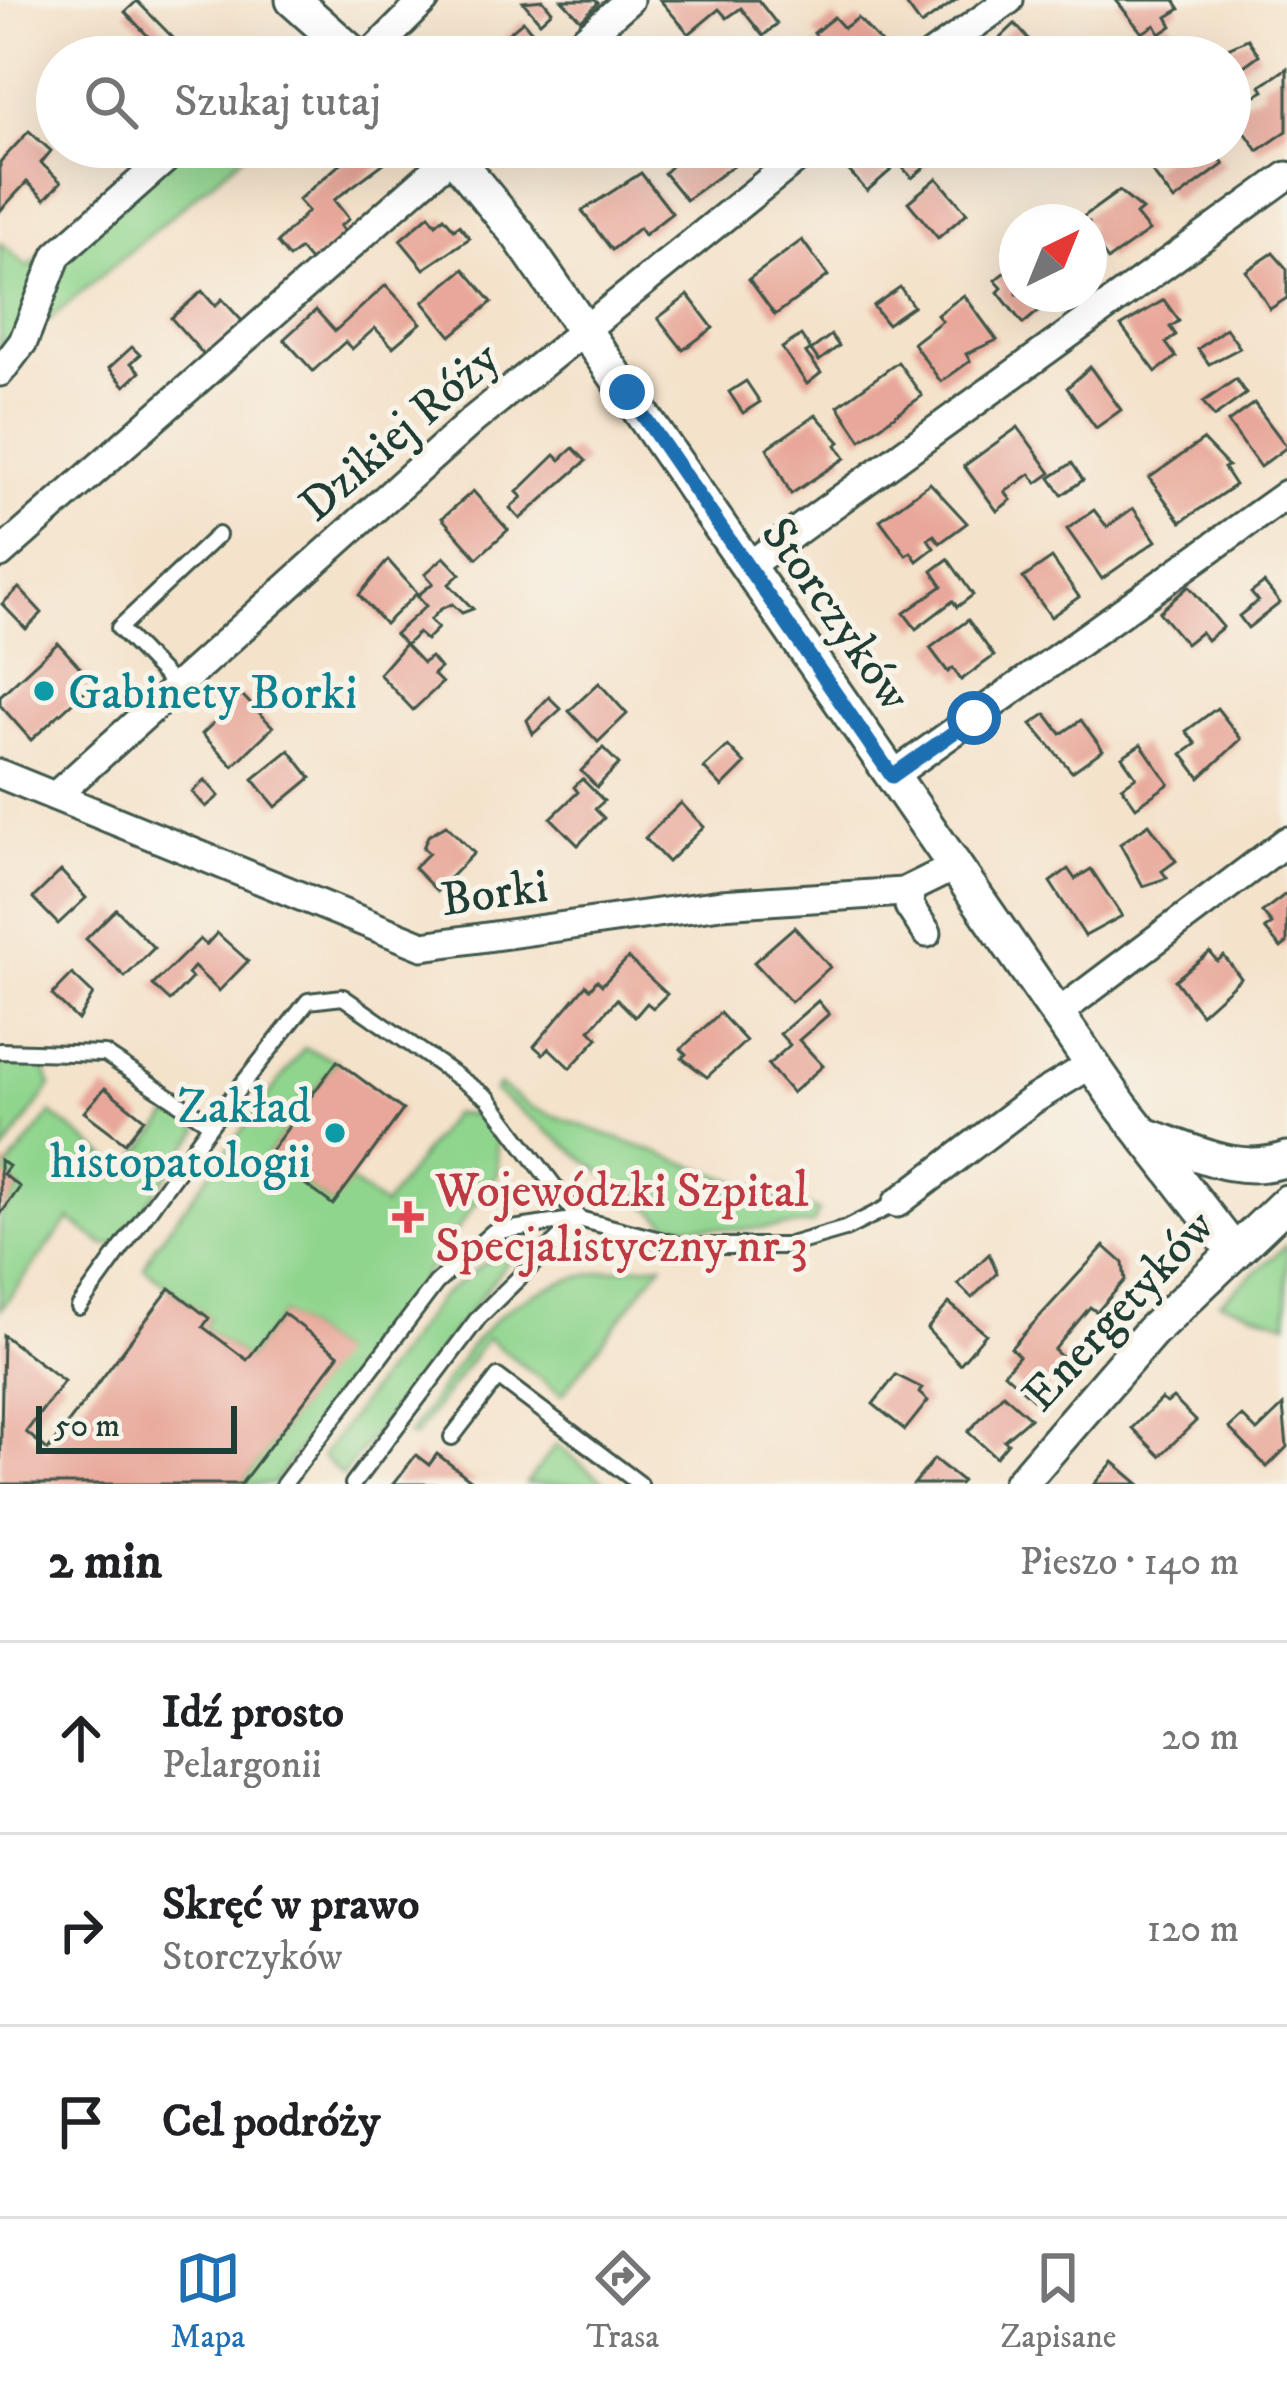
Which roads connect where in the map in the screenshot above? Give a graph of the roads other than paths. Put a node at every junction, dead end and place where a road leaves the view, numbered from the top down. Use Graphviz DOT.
graph roads {
  1 [pos="292,0"];
  2 [pos="425,0"];
  3 [pos="629,0"];
  4 [pos="1009,0"];
  5 [pos="333,36"];
  6 [pos="389,36"];
  7 [pos="588,36"];
  8 [pos="958,36"];
  9 [pos="155,168"];
  10 [pos="434,168"];
  11 [pos="467,168"];
  12 [pos="785,168"];
  13 [pos="1287,176"];
  14 [pos="585,331"];
  15 [pos="0,372"];
  16 [pos="1287,494"];
  17 [pos="218,535"];
  18 [pos="0,554"];
  19 [pos="748,567"];
  20 [pos="175,686"];
  21 [pos="0,774"];
  22 [pos="892,776"];
  23 [pos="55,796"];
  24 [pos="1287,842"];
  25 [pos="954,867"];
  26 [pos="910,891"];
  27 [pos="927,933"];
  28 [pos="1057,1014"];
  29 [pos="0,1051"];
  30 [pos="1092,1064"];
  31 [pos="211,1124"];
  32 [pos="1145,1135"];
  33 [pos="1287,1159"];
  34 [pos="1287,1202"];
  35 [pos="897,1203"];
  36 [pos="579,1219"];
  37 [pos="1233,1250"];
  38 [pos="80,1307"];
  39 [pos="452,1437"];
  40 [pos="284,1484"];
  41 [pos="353,1484"];
  42 [pos="640,1484"];
  43 [pos="1020,1484"];
  1 -- 5 [label="street"];
  2 -- 6 [label="street"];
  3 -- 7 [label="street"];
  4 -- 8 [label="street"];
  9 -- 15 [label="street"];
  10 -- 18 [label="street"];
  11 -- 14 [label="street, Storczyków"];
  12 -- 14 [label="street, Dzikiej Róży"];
  13 -- 19 [label="street"];
  14 -- 19 [label="street, Storczyków"];
  14 -- 20 [label="street, Dzikiej Róży"];
  16 -- 22 [label="street"];
  17 -- 20 [label="lane"];
  19 -- 22 [label="street, Storczyków"];
  20 -- 23 [label="street, Dzikiej Róży"];
  21 -- 23 [label="street, Borki"];
  22 -- 25 [label="street, Storczyków"];
  23 -- 26 [label="street, Borki"];
  24 -- 28 [label="street"];
  25 -- 26 [label="street, Borki"];
  25 -- 28 [label="street, Storczyków"];
  26 -- 27 [label="street"];
  28 -- 30 [label="street, Storczyków"];
  29 -- 31 [label="lane"];
  30 -- 32 [label="street, Storczyków"];
  30 -- 35 [label="street"];
  31 -- 36 [label="lane"];
  31 -- 38 [label="lane"];
  32 -- 33 [label="street"];
  32 -- 37 [label="street, Storczyków"];
  34 -- 37 [label="street, Energetyków"];
  35 -- 36 [label="lane"];
  36 -- 40 [label="lane"];
  36 -- 41 [label="lane"];
  37 -- 43 [label="street, Energetyków"];
  39 -- 42 [label="lane"];
}
